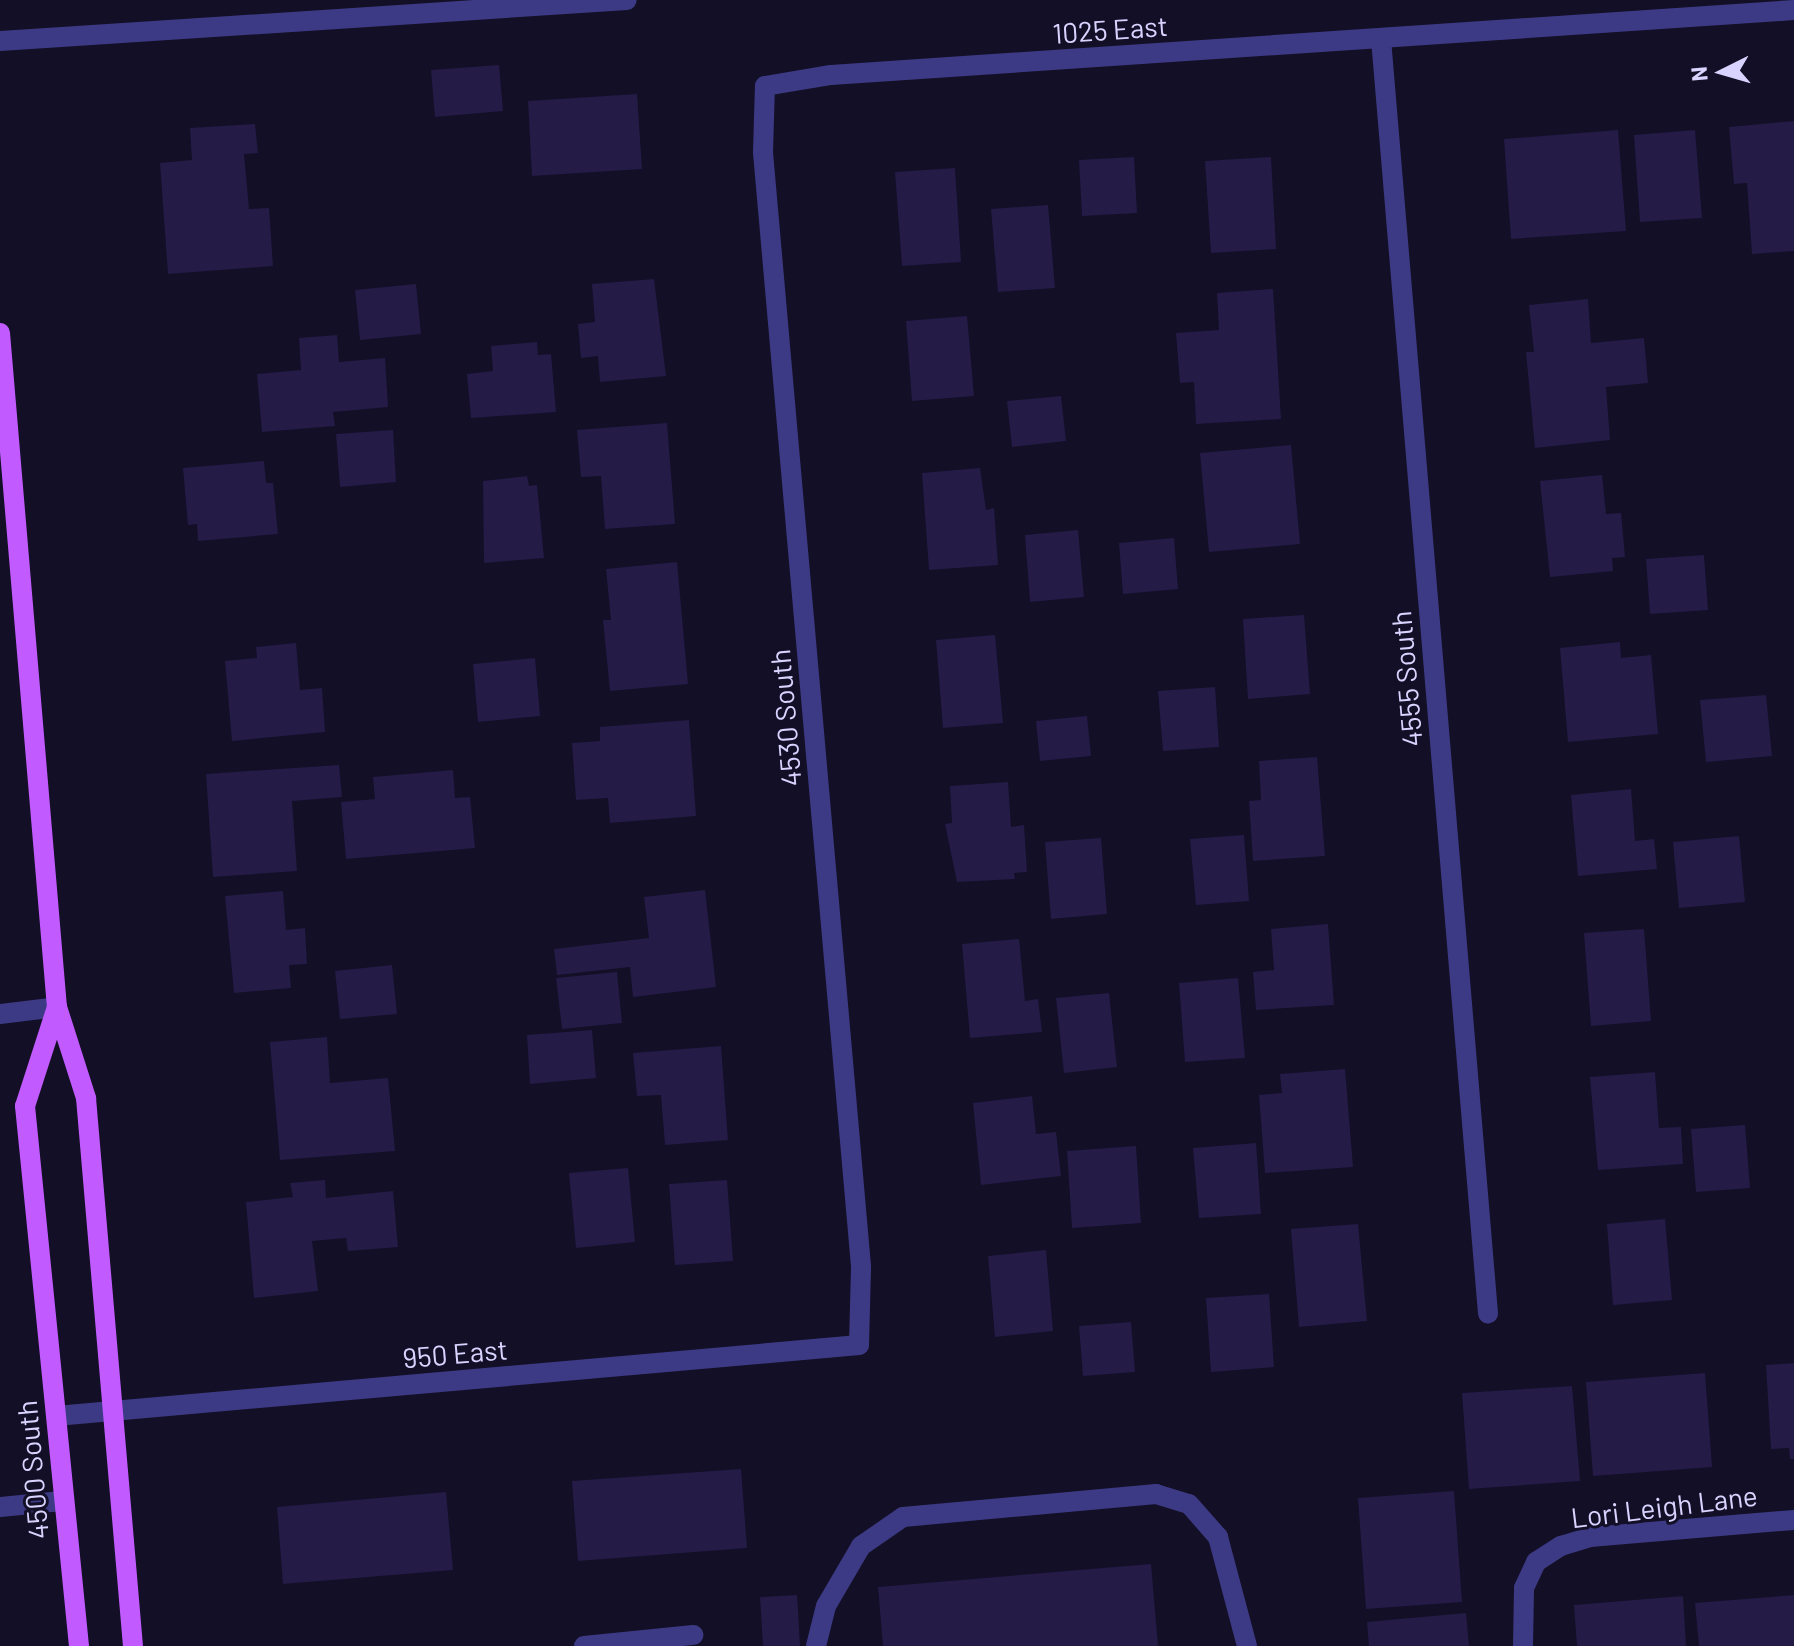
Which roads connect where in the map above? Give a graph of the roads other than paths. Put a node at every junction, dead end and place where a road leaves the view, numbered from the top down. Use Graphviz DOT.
graph roads {
  1 [pos="627,0"];
  2 [pos="1794,10"];
  3 [pos="1381,39"];
  4 [pos="0,41"];
  5 [pos="765,86"];
  6 [pos="0,333"];
  7 [pos="57,1007"];
  8 [pos="0,1014"];
  9 [pos="1488,1314"];
  10 [pos="859,1345"];
  11 [pos="113,1412"];
  12 [pos="56,1416"];
  13 [pos="62,1501"];
  14 [pos="0,1507"];
  15 [pos="1794,1520"];
  16 [pos="693,1635"];
  17 [pos="1246,1636"];
  18 [pos="79,1646"];
  19 [pos="133,1646"];
  20 [pos="584,1646"];
  21 [pos="816,1646"];
  22 [pos="1523,1646"];
  1 -- 4 [label="street"];
  2 -- 3 [label="street, 1025 East"];
  3 -- 5 [label="street, 1025 East"];
  3 -- 9 [label="street, 4555 South"];
  5 -- 10 [label="street, 4530 South"];
  6 -- 7 [label="main road, 4500 South"];
  7 -- 8 [label="street"];
  7 -- 11 [label="main road, 4500 South"];
  7 -- 12 [label="main road, 4500 South"];
  10 -- 11 [label="street, 950 East"];
  11 -- 12 [label="street, 950 East"];
  11 -- 19 [label="main road, 4500 South"];
  12 -- 13 [label="main road, 4500 South"];
  13 -- 14 [label="street"];
  13 -- 18 [label="main road, 4500 South"];
  15 -- 22 [label="street, Lori Leigh Lane"];
  16 -- 20 [label="street"];
  17 -- 21 [label="street"];
}
